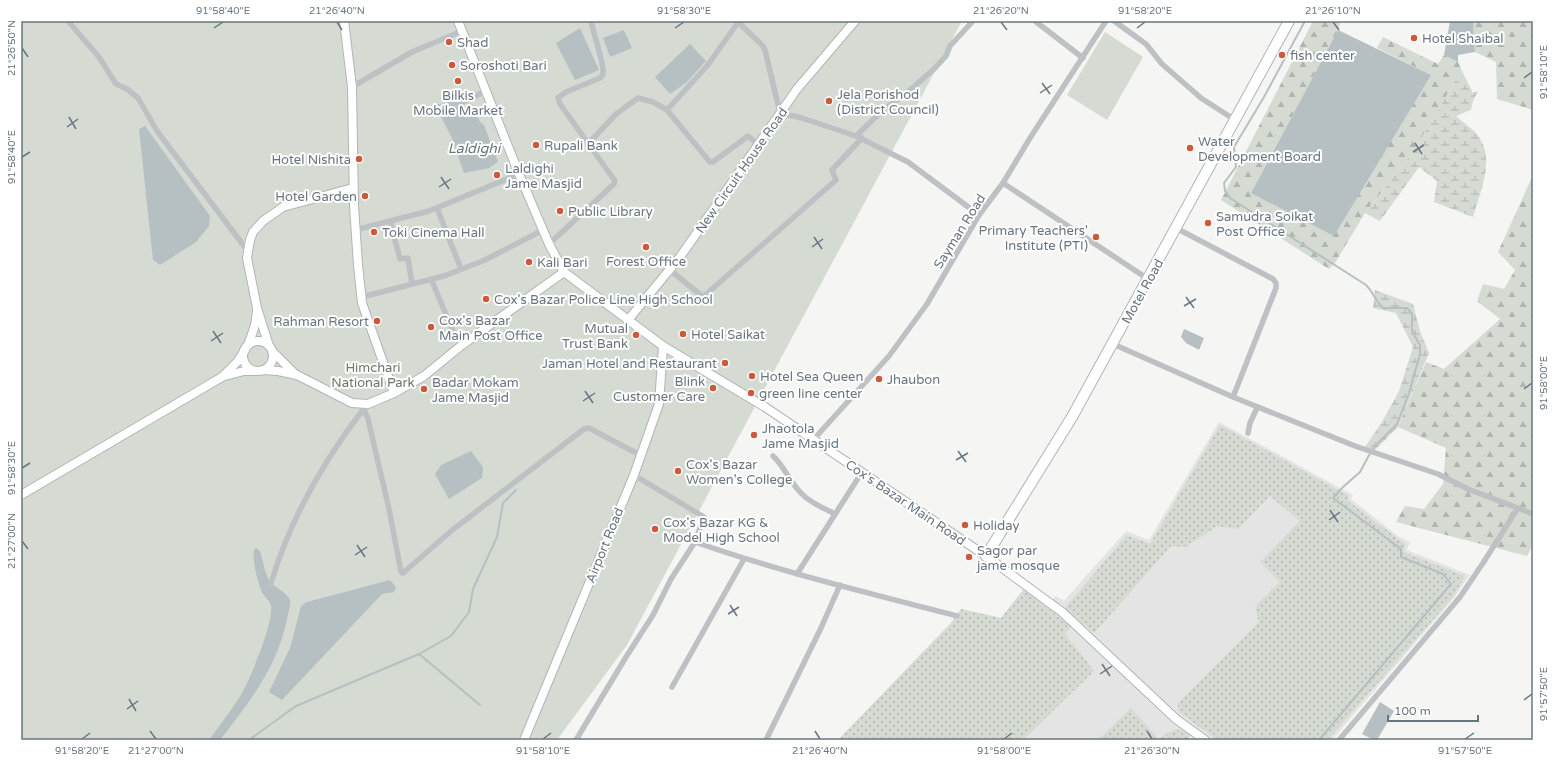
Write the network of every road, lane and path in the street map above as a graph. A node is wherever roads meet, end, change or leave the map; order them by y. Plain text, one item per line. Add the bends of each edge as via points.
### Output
1 (68, 21) edge
2 (344, 21) edge
3 (458, 21) edge
4 (590, 21) edge
5 (738, 21) edge
6 (855, 21) edge
7 (973, 21) edge
8 (1035, 21) edge
9 (1106, 21) edge
10 (1114, 21) edge
11 (1289, 21) edge
12 (462, 31) junction
13 (1083, 58) junction
14 (352, 87) junction
15 (486, 91) junction
16 (438, 108) dead end
17 (667, 110) junction
18 (780, 113) junction
19 (1235, 120) junction
20 (859, 137) junction
21 (588, 144) junction
22 (757, 144) junction
23 (519, 174) junction
24 (1003, 183) junction
25 (353, 188) junction
26 (437, 208) junction
27 (979, 215) junction
28 (390, 221) junction
29 (1176, 228) junction
30 (355, 230) junction
31 (543, 230) junction
32 (549, 244) junction
33 (247, 250) junction
34 (461, 269) junction
35 (670, 270) junction
36 (564, 272) junction
37 (431, 279) junction
38 (1148, 280) junction
39 (412, 284) junction
40 (362, 297) junction
41 (257, 308) junction
42 (628, 320) junction
43 (1113, 344) junction
44 (462, 346) junction
45 (663, 346) junction
46 (246, 348) junction
47 (271, 349) junction
48 (260, 370) junction
49 (297, 375) junction
50 (222, 377) junction
51 (394, 393) junction
52 (1233, 398) junction
53 (366, 406) junction
54 (1257, 408) junction
55 (1248, 433) dead end
56 (814, 440) junction
57 (640, 456) junction
58 (773, 456) dead end
59 (862, 472) junction
60 (634, 475) junction
61 (21, 494) edge
62 (1518, 508) junction
63 (835, 514) junction
64 (1533, 514) edge
65 (695, 542) junction
66 (986, 556) junction
67 (744, 559) junction
68 (797, 574) junction
69 (271, 583) dead end
70 (840, 585) junction
71 (957, 616) dead end
72 (672, 687) dead end
73 (524, 740) edge
74 (576, 740) edge
75 (766, 740) edge
76 (1205, 740) edge
77 (1339, 740) edge

1 - 33 street via 99,58 116,84 138,98 157,131
2 - 14 street
3 - 12 street
4 - 21 street via 601,61 602,75 558,98
5 - 17 street via 707,66
5 - 18 street via 765,50
6 - 18 street, New Circuit House Road
7 - 20 street via 950,46 946,56 934,69 910,91 882,111
8 - 13 street
9 - 13 street, Sayman Road
10 - 19 street via 1146,44 1162,64 1201,98
11 - 19 highway, Motel Road
12 - 14 street via 412,52
12 - 15 street
13 - 24 street, Sayman Road
14 - 25 street
15 - 16 street via 461,103
15 - 23 street
17 - 21 street via 653,102 638,98 616,114
17 - 22 street via 710,162 748,136
18 - 20 street
18 - 22 street, New Circuit House Road
19 - 29 highway, Motel Road
20 - 27 street via 908,162
20 - 35 street via 832,170 836,180 703,297
21 - 32 street via 613,176 614,184
22 - 35 street, New Circuit House Road
23 - 26 street
23 - 31 street
24 - 27 street, Sayman Road
24 - 38 street
25 - 30 street
25 - 33 street via 276,211 258,226
26 - 28 street
26 - 34 street
27 - 56 street, Sayman Road via 915,322 889,356
28 - 30 street
28 - 39 street via 400,259 408,258
29 - 38 highway, Motel Road
29 - 52 street via 1273,279 1276,283
30 - 40 street
31 - 32 street
31 - 34 street via 485,260
32 - 36 street
33 - 41 street via 248,268
34 - 37 street
35 - 42 street, New Circuit House Road
36 - 42 street, Cox's Bazar Main Road
36 - 44 street
37 - 39 street
37 - 44 street
38 - 43 highway, Motel Road
39 - 40 street
40 - 51 street via 375,343
41 - 46 street via 255,325
41 - 47 street
42 - 45 street, Cox's Bazar Main Road
43 - 52 street
43 - 66 highway, Motel Road via 1072,417
44 - 51 street via 424,376
45 - 56 street, Cox's Bazar Main Road via 765,407
45 - 57 street, Airport Road via 658,404
46 - 47 street via 251,343 261,341
46 - 48 street via 246,364 253,370
46 - 50 street via 238,362
47 - 48 street via 273,356 270,365
47 - 49 street
48 - 49 street
48 - 50 street
49 - 53 street via 352,403
50 - 61 street
51 - 53 street
52 - 54 street
53 - 57 street via 403,573 451,531 584,429 589,428
53 - 69 street via 323,466 294,520
54 - 55 street
54 - 62 street via 1355,446 1438,474 1468,489
56 - 59 street, Cox's Bazar Main Road
57 - 60 street, Airport Road
58 - 63 street via 803,496
59 - 63 street
59 - 66 street, Cox's Bazar Main Road
60 - 65 street via 704,517
60 - 73 street, Airport Road
62 - 64 street
62 - 77 street via 1460,597
63 - 68 street
65 - 67 street
65 - 74 street
66 - 76 street, Cox's Bazar Main Road via 1062,612 1176,719
67 - 68 street
67 - 72 street
68 - 70 street
70 - 71 street
70 - 75 street

